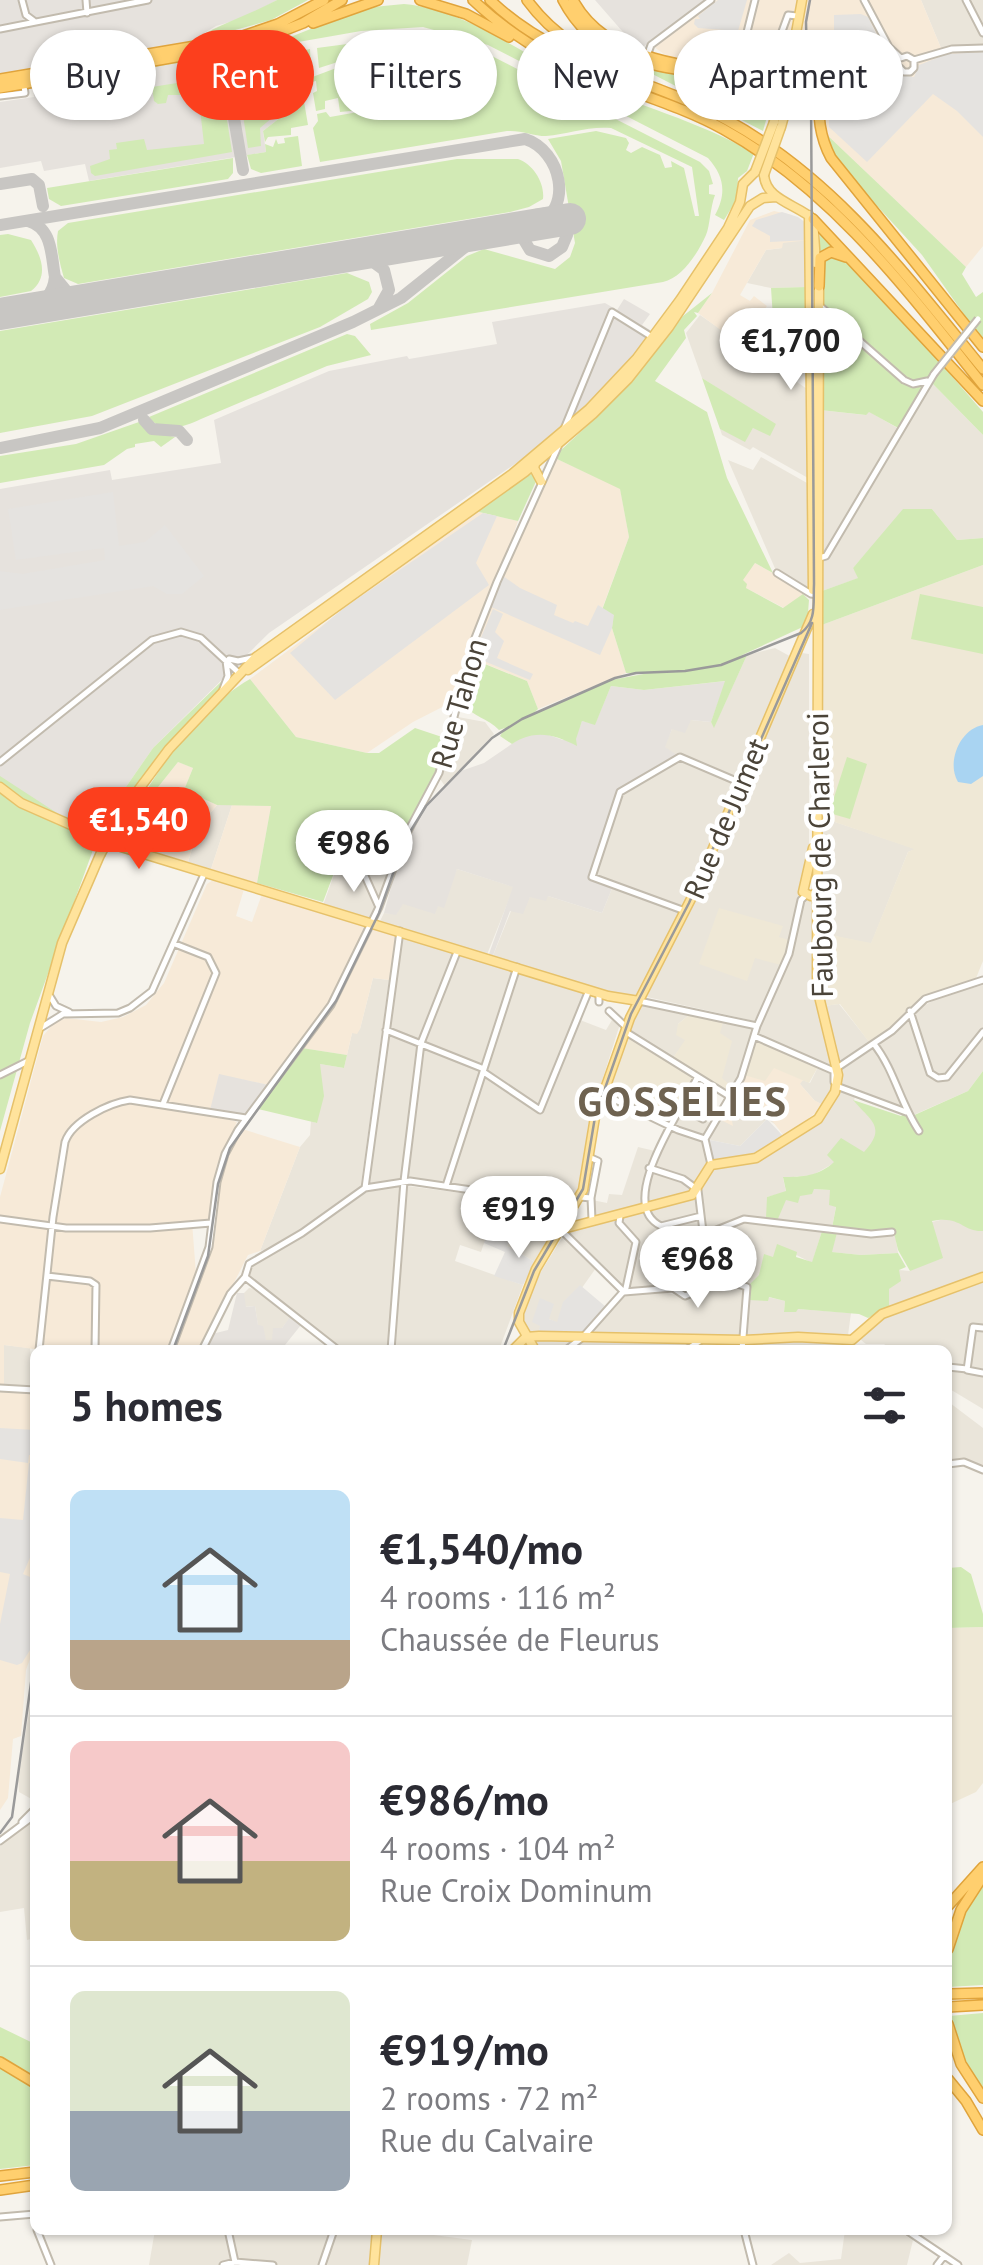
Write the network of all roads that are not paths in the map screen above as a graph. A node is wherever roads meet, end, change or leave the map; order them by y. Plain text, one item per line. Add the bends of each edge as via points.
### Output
1 (22, 0) edge
2 (86, 0) edge
3 (148, 0) edge
4 (315, 0) edge
5 (324, 0) edge
6 (342, 0) edge
7 (378, 0) edge
8 (420, 0) edge
9 (473, 0) edge
10 (490, 0) edge
11 (526, 0) edge
12 (564, 0) edge
13 (573, 0) edge
14 (711, 0) edge
15 (756, 0) edge
16 (802, 0) edge
17 (864, 0) edge
18 (966, 0) edge
19 (87, 13) junction
20 (798, 14) junction
21 (37, 22) junction
22 (278, 24) junction
23 (0, 29) edge
24 (285, 30) edge
25 (292, 30) edge
26 (528, 30) edge
27 (553, 30) edge
28 (586, 30) edge
29 (597, 30) edge
30 (795, 30) edge
31 (880, 30) edge
32 (983, 32) edge
33 (517, 36) edge
34 (517, 41) edge
35 (654, 43) edge
36 (983, 48) edge
37 (903, 57) edge
38 (176, 60) edge
39 (914, 60) junction
40 (903, 71) edge
41 (0, 79) edge
42 (0, 88) edge
43 (24, 88) junction
44 (654, 88) edge
45 (0, 96) edge
46 (654, 100) edge
47 (778, 120) edge
48 (780, 120) edge
49 (820, 120) edge
50 (778, 125) junction
51 (760, 179) junction
52 (742, 194) junction
53 (776, 198) junction
54 (760, 200) junction
55 (811, 217) junction
56 (854, 263) junction
57 (692, 282) junction
58 (819, 286) junction
59 (687, 306) junction
60 (820, 306) junction
61 (980, 315) edge
62 (653, 338) junction
63 (983, 347) edge
64 (652, 350) junction
65 (983, 368) edge
66 (932, 378) junction
67 (983, 386) edge
68 (983, 400) edge
69 (561, 434) junction
70 (560, 444) junction
71 (537, 461) junction
72 (546, 471) junction
73 (541, 481) junction
74 (815, 559) junction
75 (777, 573) dead end
76 (816, 595) junction
77 (810, 636) junction
78 (256, 657) junction
79 (226, 658) junction
80 (240, 674) junction
81 (815, 682) junction
82 (222, 692) junction
83 (0, 762) edge
84 (740, 783) junction
85 (0, 787) edge
86 (357, 858) dead end
87 (205, 872) junction
88 (811, 878) junction
89 (812, 896) junction
90 (379, 907) junction
91 (685, 911) junction
92 (371, 923) junction
93 (400, 932) junction
94 (175, 944) junction
95 (458, 950) junction
96 (517, 968) junction
97 (983, 980) edge
98 (47, 992) junction
99 (594, 994) junction
100 (638, 1001) junction
101 (910, 1011) junction
102 (609, 1012) dead end
103 (71, 1014) junction
104 (758, 1026) junction
105 (626, 1029) junction
106 (386, 1030) junction
107 (36, 1032) junction
108 (983, 1032) edge
109 (754, 1036) junction
110 (421, 1043) junction
111 (874, 1044) junction
112 (28, 1061) junction
113 (484, 1070) junction
114 (834, 1070) junction
115 (0, 1075) edge
116 (696, 1078) junction
117 (836, 1086) junction
118 (604, 1094) junction
119 (729, 1096) junction
120 (163, 1104) junction
121 (682, 1108) junction
122 (906, 1112) junction
123 (246, 1118) junction
124 (703, 1119) dead end
125 (670, 1126) junction
126 (919, 1131) dead end
127 (705, 1139) junction
128 (711, 1164) junction
129 (649, 1168) junction
130 (0, 1169) edge
131 (404, 1181) junction
132 (446, 1186) junction
133 (365, 1188) junction
134 (698, 1190) junction
135 (585, 1198) junction
136 (645, 1208) junction
137 (620, 1216) junction
138 (700, 1216) junction
139 (0, 1219) edge
140 (592, 1223) junction
141 (212, 1224) junction
142 (52, 1225) junction
143 (559, 1230) junction
144 (892, 1232) dead end
145 (704, 1240) junction
146 (714, 1259) junction
147 (47, 1276) junction
148 (245, 1276) junction
149 (983, 1277) edge
150 (725, 1280) junction
151 (624, 1288) junction
152 (673, 1288) junction
153 (983, 1328) edge
154 (583, 1336) junction
155 (526, 1337) junction
156 (851, 1344) edge
157 (40, 1345) edge
158 (95, 1345) edge
159 (173, 1345) edge
160 (204, 1345) edge
161 (332, 1345) edge
162 (392, 1345) edge
163 (517, 1345) edge
164 (532, 1345) edge
165 (572, 1345) edge
166 (690, 1345) edge
167 (743, 1345) edge
168 (952, 1368) edge
169 (968, 1370) junction
170 (983, 1372) edge
171 (0, 1388) edge
172 (30, 1390) edge
173 (952, 1464) edge
174 (983, 1470) edge
175 (30, 1816) edge
176 (0, 1840) edge
177 (983, 1867) edge
178 (983, 1876) edge
179 (952, 1902) edge
180 (952, 1938) edge
181 (983, 1992) edge
182 (953, 1994) edge
183 (983, 2006) edge
184 (952, 2007) edge
185 (952, 2036) edge
186 (0, 2062) edge
187 (30, 2080) edge
188 (952, 2084) edge
189 (983, 2098) edge
190 (983, 2130) edge
191 (30, 2173) edge
192 (0, 2176) edge
193 (30, 2186) edge
194 (0, 2190) edge
195 (30, 2215) edge
196 (0, 2218) edge
197 (39, 2235) edge
198 (229, 2235) edge
199 (332, 2235) edge
200 (377, 2235) edge
201 (745, 2235) edge
202 (913, 2235) edge
203 (944, 2256) junction
204 (235, 2264) edge
205 (957, 2264) edge
206 (51, 2265) edge
207 (222, 2265) edge
208 (273, 2265) edge
209 (322, 2265) edge
210 (374, 2265) edge
211 (753, 2265) edge
212 (937, 2265) edge

1 - 21 street via 26,15
2 - 19 street
3 - 19 street
4 - 22 highway
5 - 22 highway
6 - 24 highway
7 - 25 highway
8 - 34 highway
9 - 33 highway
10 - 26 highway
11 - 27 highway
12 - 28 highway
13 - 29 highway
14 - 35 street
15 - 20 street via 741,56 773,56 788,15
16 - 20 main road
17 - 31 street
18 - 32 street
19 - 21 street
20 - 30 main road
21 - 23 street
22 - 41 highway via 216,43
36 - 39 street
37 - 39 street
38 - 43 highway
39 - 40 street via 910,72
42 - 43 highway
43 - 45 street
44 - 65 highway via 722,117 809,174 863,226
46 - 67 highway via 719,126 782,165 856,233
47 - 50 main road
48 - 50 main road
49 - 63 highway via 831,158
50 - 51 main road, bridge
51 - 52 main road via 743,184
51 - 53 main road
51 - 54 main road
52 - 54 main road
52 - 57 main road
53 - 54 main road
53 - 55 main road
54 - 59 main road
55 - 56 highway
55 - 58 main road
55 - 74 main road
56 - 58 highway via 824,254
56 - 68 highway
57 - 59 main road
57 - 62 main road
58 - 60 main road
59 - 64 main road
60 - 66 street via 904,380
60 - 74 main road
61 - 66 street, bridge
62 - 64 street
62 - 69 main road
62 - 69 street via 612,312
64 - 70 main road
66 - 74 street via 828,552
69 - 71 main road
70 - 71 main road
70 - 72 street, Rue Tahon
71 - 72 street
71 - 73 main road
71 - 78 main road
71 - 80 main road
72 - 73 street, Rue Tahon
73 - 90 street, Rue Tahon via 476,638 439,773
74 - 76 main road
75 - 76 street
76 - 77 main road
76 - 77 main road
77 - 81 main road, Faubourg de Charleroi
77 - 84 main road, Rue de Jumet
78 - 79 street
78 - 80 main road
79 - 80 street
79 - 82 street
79 - 83 street via 182,632 152,640
80 - 82 main road
81 - 88 main road, Faubourg de Charleroi
81 - 88 main road
82 - 98 main road, bridge via 169,749 112,833
84 - 91 main road, Rue de Jumet
84 - 91 street via 680,757 620,792 592,877
85 - 87 main road via 98,839
86 - 90 street
87 - 92 main road
87 - 94 street
88 - 89 main road, Faubourg de Charleroi via 803,892
89 - 104 street via 801,900 789,954
89 - 114 main road, Faubourg de Charleroi via 817,988
90 - 92 street, Rue Tahon
91 - 100 main road, Rue de Jumet
92 - 93 main road
92 - 123 street, Rue Tahon via 331,1005
93 - 95 main road
93 - 106 street
94 - 103 street via 141,1001 105,1015
94 - 120 street via 208,957 216,974
95 - 96 main road
95 - 110 street
96 - 99 main road
96 - 113 street
97 - 101 street via 935,994
98 - 103 street
98 - 107 main road
99 - 100 main road
99 - 113 street via 540,1110
100 - 104 street
100 - 105 main road, Rue de Jumet
101 - 108 street via 930,1073 938,1078 947,1078
101 - 111 street
102 - 105 street
103 - 107 street
104 - 109 street
105 - 116 street
105 - 118 main road, Rue de Jumet
106 - 110 street
106 - 133 street
107 - 112 main road
109 - 114 street
109 - 119 street via 742,1078
110 - 113 street
110 - 131 street
111 - 114 street
111 - 122 street
112 - 115 street
112 - 130 main road
113 - 132 street
114 - 117 main road, Faubourg de Charleroi
116 - 119 street
116 - 121 street
117 - 122 street
117 - 128 main road via 818,1119 756,1158
118 - 125 street
118 - 135 main road, Rue de Jumet
119 - 127 street
120 - 123 street
120 - 142 street via 120,1102 70,1130
121 - 124 street
121 - 125 street
122 - 126 street
123 - 141 street, Rue Tahon via 222,1161
125 - 127 street
125 - 129 street
127 - 128 street
128 - 134 main road
129 - 134 street
129 - 136 street
131 - 132 street
131 - 133 street
131 - 162 street
132 - 143 street via 490,1194
133 - 148 street via 248,1264
134 - 136 main road
134 - 138 street
135 - 140 street
135 - 143 main road, Rue de Jumet
136 - 137 main road
136 - 138 street via 661,1226
137 - 140 main road
137 - 151 street via 636,1246
138 - 145 street
139 - 142 street
140 - 143 main road
141 - 142 street
141 - 159 street, Rue Tahon
142 - 147 street
143 - 151 street
143 - 155 main road, Rue de Jumet via 518,1318
144 - 145 street via 744,1220
145 - 146 street
146 - 150 street
146 - 152 street
147 - 157 street
147 - 158 street via 96,1285
148 - 160 street
148 - 161 street
149 - 156 main road via 875,1317
150 - 152 street via 684,1296
150 - 167 street via 748,1286
151 - 152 street
151 - 154 street
153 - 169 street via 973,1327
154 - 155 main road
154 - 165 street
154 - 166 main road
155 - 163 main road
155 - 164 main road
156 - 167 main road via 798,1337
166 - 167 main road via 704,1339
168 - 169 street
169 - 170 street
171 - 172 street
173 - 174 street
175 - 176 street
177 - 179 highway
178 - 180 highway
181 - 182 highway
183 - 184 highway
185 - 189 highway
186 - 187 highway
188 - 190 highway
191 - 192 highway
193 - 194 highway
195 - 196 street
197 - 206 street
198 - 204 street
199 - 209 street
200 - 210 main road
201 - 211 street
202 - 203 street
203 - 205 street
203 - 212 street
204 - 207 street
204 - 208 street

